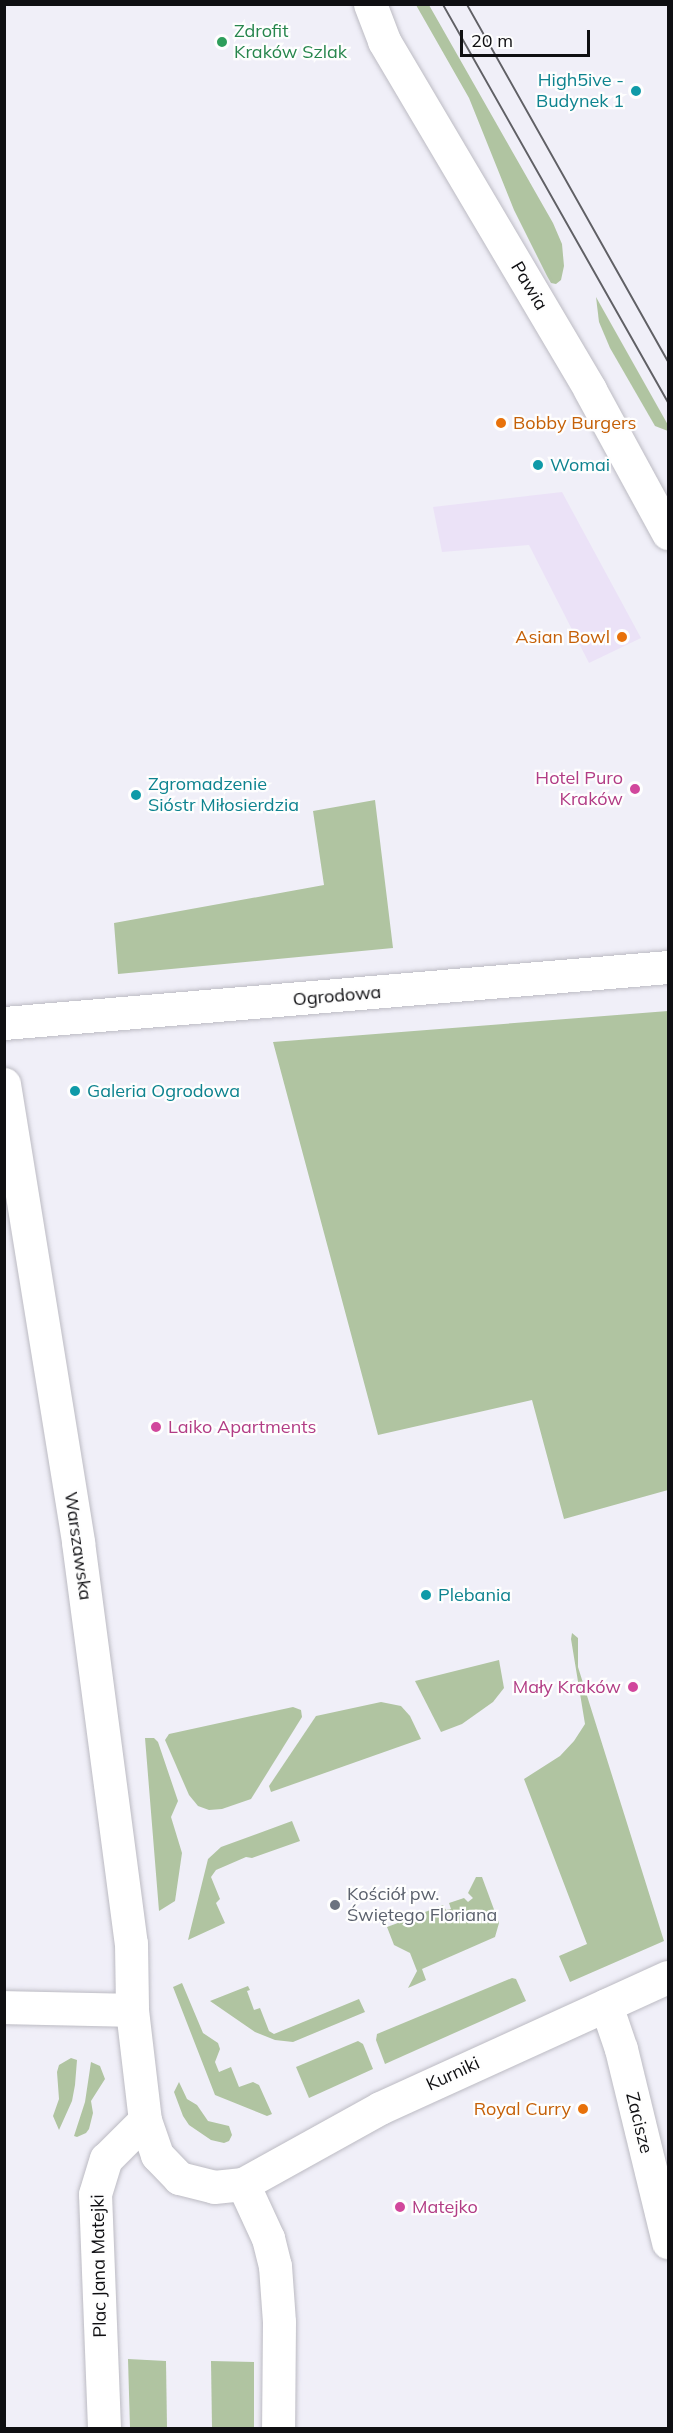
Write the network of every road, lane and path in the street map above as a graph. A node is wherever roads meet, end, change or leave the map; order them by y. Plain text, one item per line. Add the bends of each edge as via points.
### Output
1 (351, 4) edge
2 (370, 4) edge
3 (384, 41) junction
4 (669, 533) edge
5 (669, 967) edge
6 (4, 1023) edge
7 (4, 1084) edge
8 (669, 1977) edge
9 (606, 2005) junction
10 (4, 2007) edge
11 (132, 2010) junction
12 (145, 2120) junction
13 (243, 2184) junction
14 (669, 2242) edge
15 (104, 2428) edge
16 (278, 2428) edge

1 - 3 street, Pawia
2 - 3 street, Pawia
3 - 4 street, Pawia via 590,390
5 - 6 street, Ogrodowa
7 - 11 street, Warszawska via 78,1542 130,1943
8 - 9 street, Kurniki
9 - 13 street, Kurniki via 380,2108
9 - 14 street, Zacisze via 621,2049
10 - 11 street
11 - 12 street
12 - 13 street via 156,2155 179,2178 214,2187
12 - 15 street, Plac Jana Matejki via 105,2160 95,2194
13 - 16 street via 268,2238 275,2266

